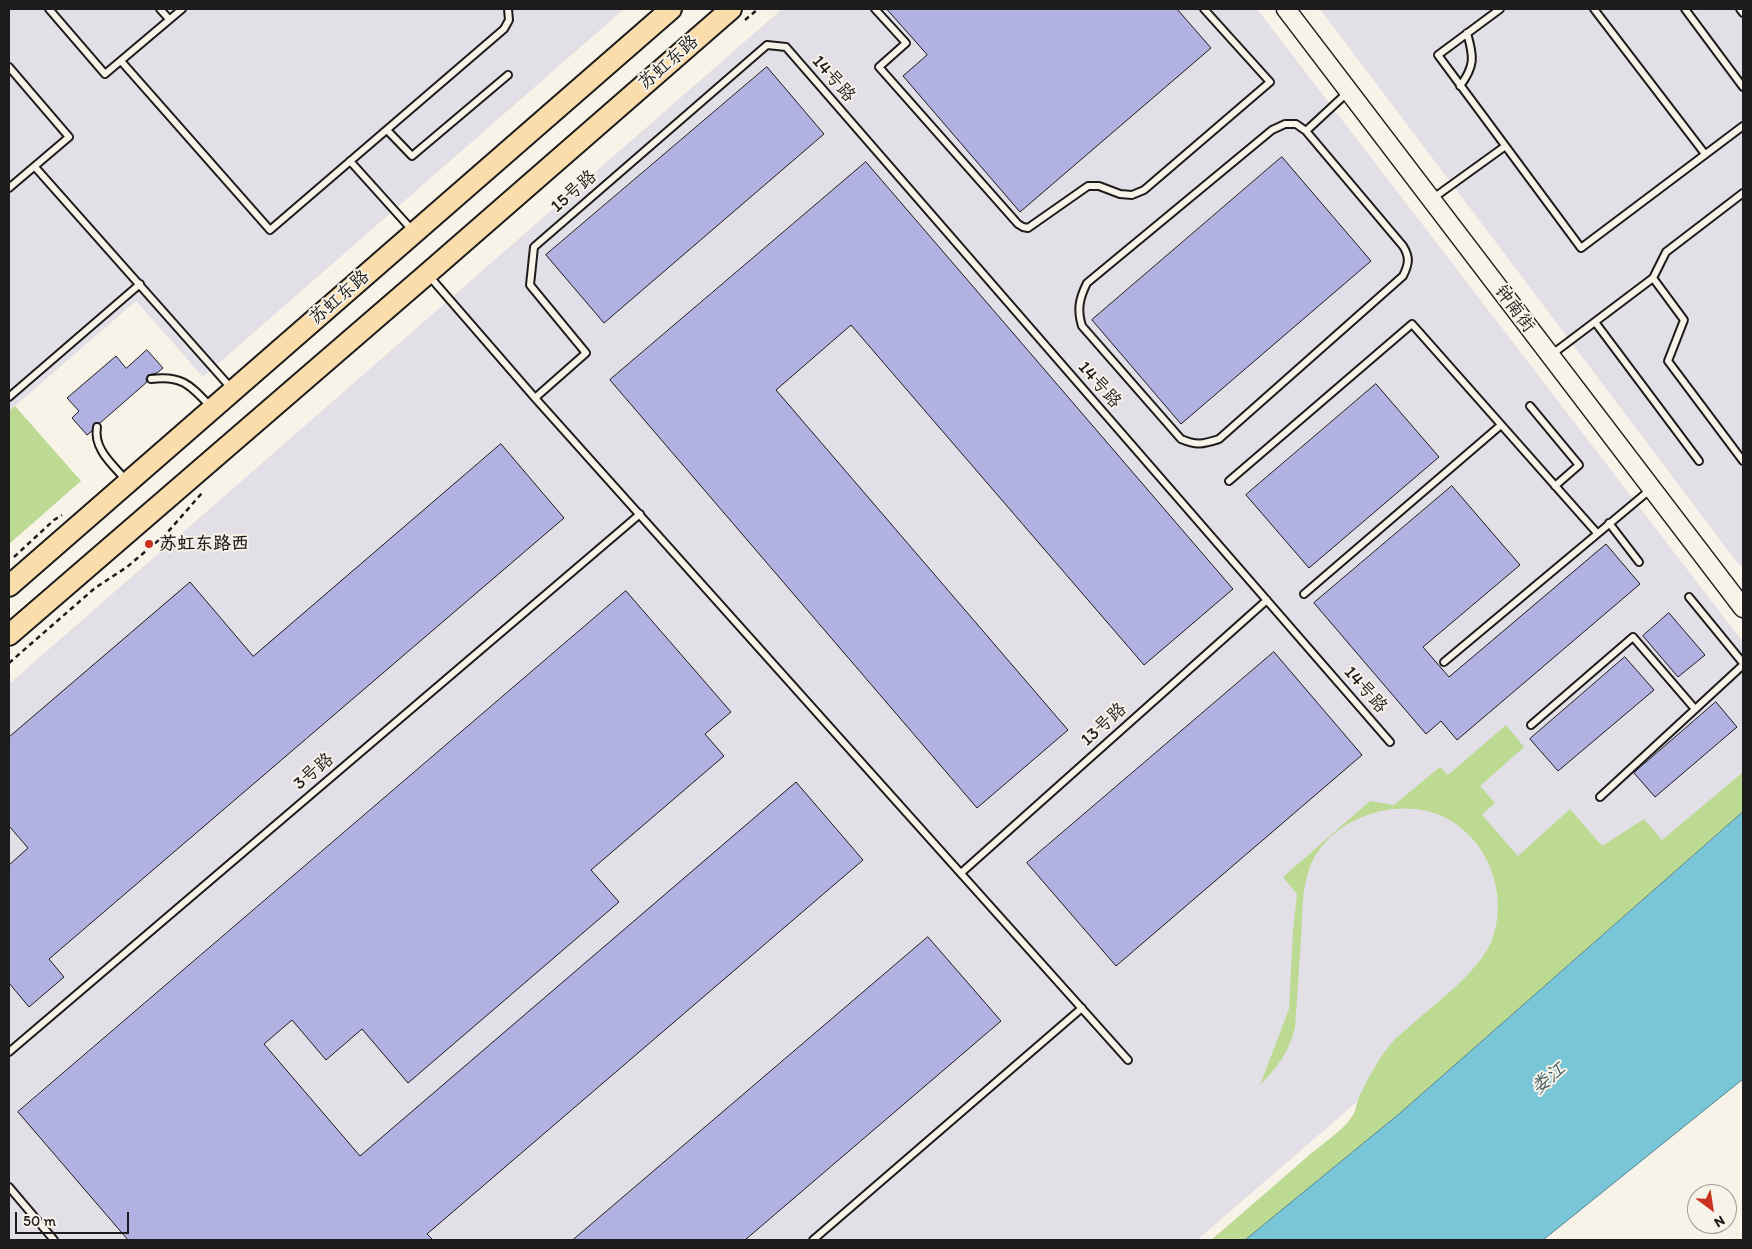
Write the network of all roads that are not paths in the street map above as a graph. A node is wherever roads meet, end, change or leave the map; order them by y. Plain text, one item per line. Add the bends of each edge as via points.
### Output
1 (49, 9) edge
2 (160, 9) edge
3 (182, 9) edge
4 (508, 9) edge
5 (671, 9) edge
6 (731, 9) edge
7 (875, 9) edge
8 (1204, 9) edge
9 (1286, 9) edge
10 (1500, 9) edge
11 (1594, 9) edge
12 (1685, 9) edge
13 (1740, 9) edge
14 (1743, 13) edge
15 (170, 19) junction
16 (1467, 33) junction
17 (786, 47) joint
18 (121, 61) junction
19 (9, 66) edge
20 (508, 75) dead end
21 (1460, 86) junction
22 (1743, 87) edge
23 (1349, 92) junction
24 (1743, 126) edge
25 (387, 130) junction
26 (1306, 131) junction
27 (1504, 147) junction
28 (1705, 154) junction
29 (350, 161) junction
30 (35, 166) junction
31 (9, 188) edge
32 (1743, 193) edge
33 (1432, 200) junction
34 (415, 232) junction
35 (427, 274) junction
36 (1653, 278) junction
37 (140, 284) junction
38 (1595, 322) junction
39 (1550, 356) junction
40 (151, 379) dead end
41 (233, 391) junction
42 (9, 397) edge
43 (535, 398) junction
44 (1530, 406) dead end
45 (213, 409) junction
46 (1501, 425) junction
47 (97, 427) dead end
48 (1699, 461) dead end
49 (1743, 461) edge
50 (1229, 481) dead end
51 (128, 483) junction
52 (1555, 486) junction
53 (1652, 488) junction
54 (640, 514) junction
55 (1609, 523) junction
56 (1597, 533) junction
57 (1639, 562) dead end
58 (9, 586) edge
59 (1304, 594) dead end
60 (1689, 597) dead end
61 (1267, 600) junction
62 (1743, 608) edge
63 (9, 635) edge
64 (1444, 662) dead end
65 (1743, 664) edge
66 (1695, 709) junction
67 (1531, 725) dead end
68 (1390, 742) dead end
69 (1600, 797) dead end
70 (961, 873) junction
71 (1082, 1008) junction
72 (9, 1052) edge
73 (1128, 1060) dead end
74 (9, 1187) edge
75 (54, 1240) edge
76 (813, 1240) edge

1 - 18 lane via 105,74
2 - 15 lane
3 - 15 lane
4 - 25 lane via 509,20 504,29
5 - 34 main road, 苏虹东路
6 - 35 main road, 苏虹东路
7 - 8 lane via 906,42 878,67 1018,224 1028,228 1088,186 1132,195 1144,190 1270,82
9 - 23 street, 钟南街
10 - 16 lane
11 - 28 lane
12 - 22 lane
13 - 14 lane
15 - 18 lane
16 - 21 lane via 1473,61
16 - 21 lane via 1438,55
17 - 43 lane, 15号路 via 767,45 534,247 530,285 586,353
17 - 61 lane, 14号路
18 - 29 lane via 270,230
19 - 30 lane via 69,137
20 - 25 lane via 412,156
21 - 27 lane
23 - 26 lane
23 - 33 street, 钟南街
24 - 28 lane
25 - 29 lane
26 - 26 lane via 1296,124 1285,124 1272,130 1088,284 1080,296 1078,312 1082,326 1180,439 1192,444 1220,439 1403,276 1408,265 1403,246
27 - 28 lane via 1581,248
27 - 33 lane
29 - 34 lane
30 - 31 lane
30 - 37 lane
32 - 36 lane via 1666,252
33 - 39 street, 钟南街
34 - 41 main road, 苏虹东路
35 - 43 lane
35 - 63 main road, 苏虹东路
36 - 38 lane
36 - 49 lane via 1684,320 1668,360
37 - 41 lane
37 - 42 lane
38 - 39 lane
38 - 48 lane
39 - 53 street, 钟南街
40 - 45 lane via 166,377 179,380 189,385
41 - 45 main road, 苏虹东路
43 - 54 lane
44 - 52 lane via 1579,465
45 - 51 main road, 苏虹东路
46 - 50 lane via 1412,324
46 - 52 lane
46 - 59 lane
47 - 51 lane via 98,445
51 - 58 main road, 苏虹东路
52 - 56 lane
53 - 55 lane
53 - 62 street, 钟南街
54 - 70 lane
54 - 72 lane, 3号路
55 - 56 lane
55 - 57 lane
56 - 64 lane
60 - 65 lane
61 - 68 lane, 14号路
61 - 70 lane, 13号路
65 - 66 lane
66 - 67 lane via 1633,637
66 - 69 lane
70 - 71 lane
71 - 73 lane
71 - 76 lane
74 - 75 lane

